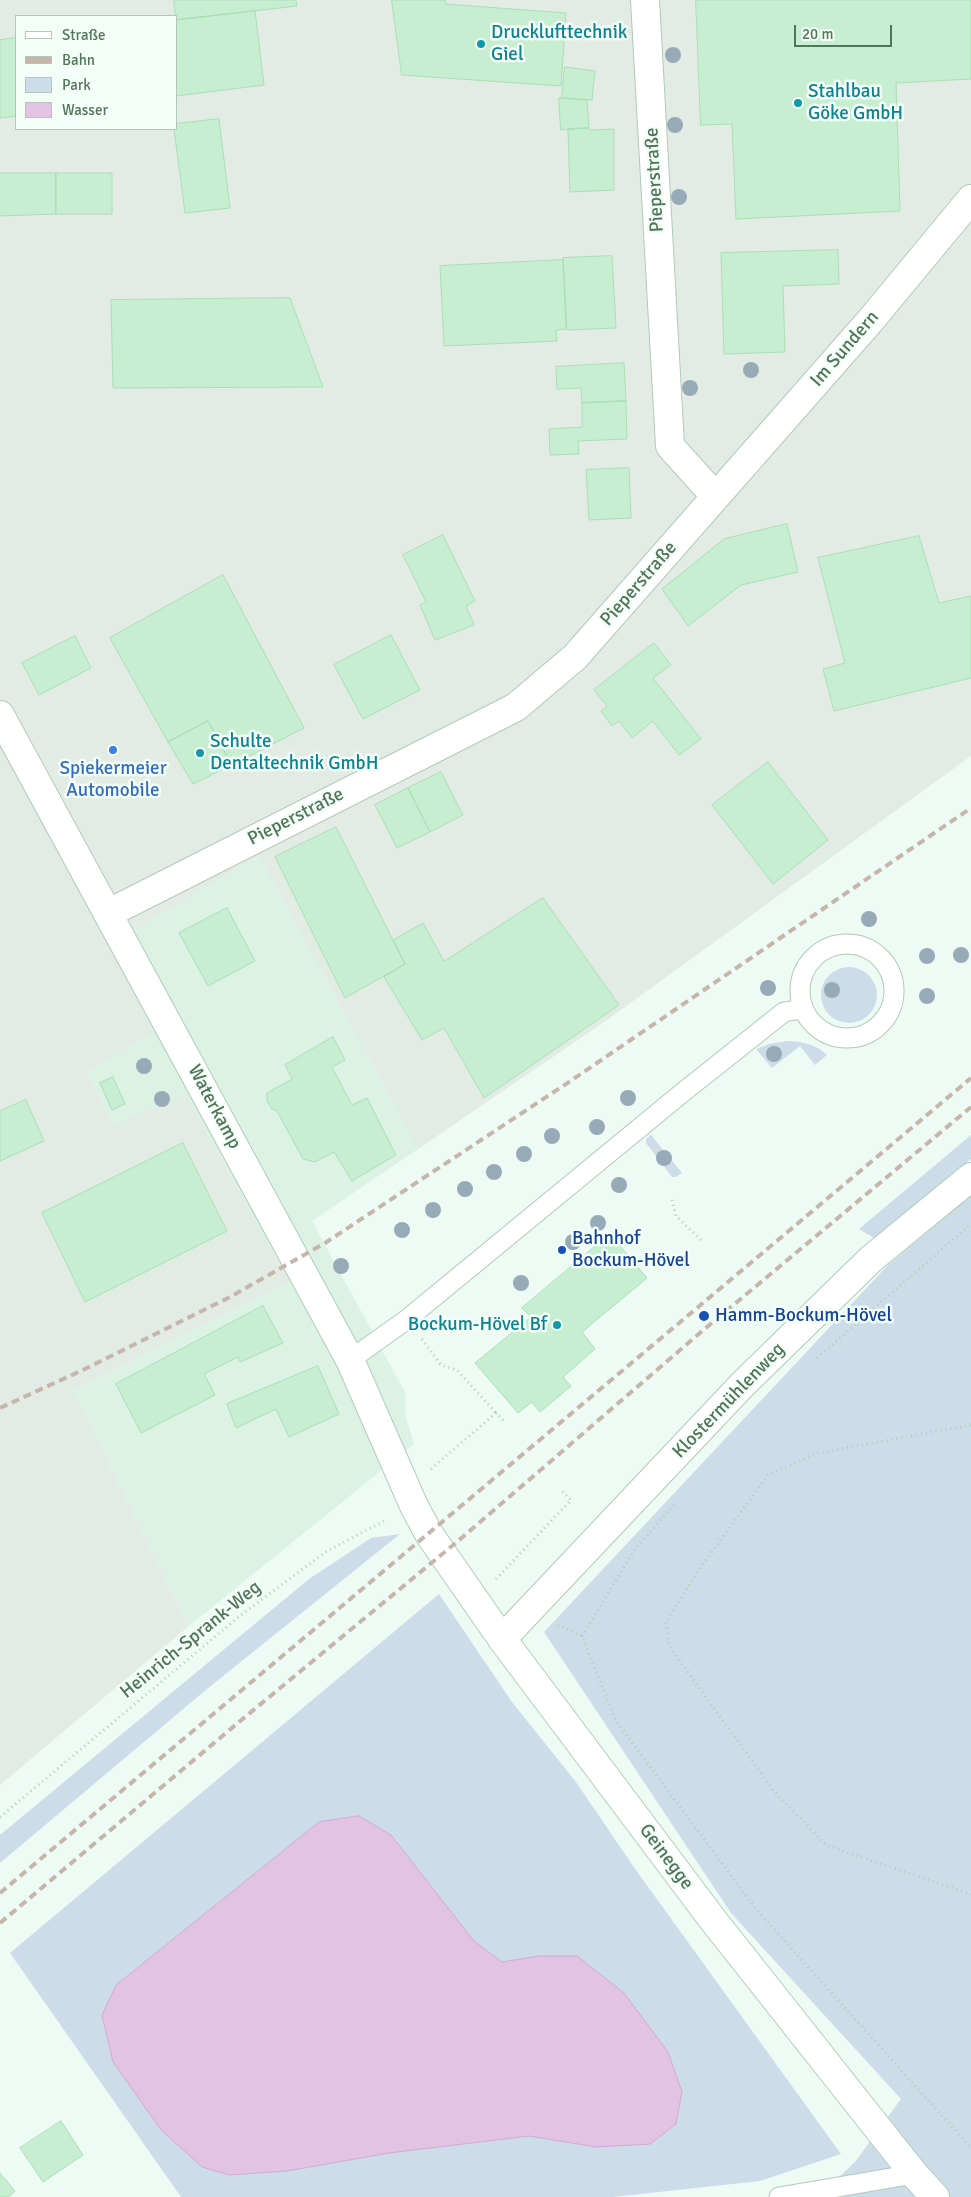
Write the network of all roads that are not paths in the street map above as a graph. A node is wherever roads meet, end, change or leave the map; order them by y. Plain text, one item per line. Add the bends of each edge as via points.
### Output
1 (645, 0) edge
2 (971, 199) edge
3 (715, 496) junction
4 (0, 715) edge
5 (109, 912) junction
6 (802, 1008) junction
7 (971, 1177) edge
8 (350, 1360) junction
9 (409, 1495) joint
10 (502, 1639) junction
11 (914, 2174) junction
12 (779, 2197) edge
13 (935, 2197) edge

1 - 3 street, Pieperstraße via 670,446
2 - 3 street, Im Sundern
3 - 5 street, Pieperstraße via 575,657 516,707
4 - 5 street, Waterkamp
5 - 8 street, Waterkamp
6 - 6 lane via 816,1029 839,1039 864,1036 884,1022 894,998 892,974 877,954 854,943 829,946 809,961 799,983
6 - 8 lane via 784,1012 776,1018 406,1320
7 - 10 street, Klostermühlenweg via 871,1259 742,1385
8 - 9 street, Waterkamp
9 - 10 street, Geinegge via 429,1534
10 - 11 street, Geinegge via 713,1920
11 - 12 lane
11 - 13 street, Geinegge

